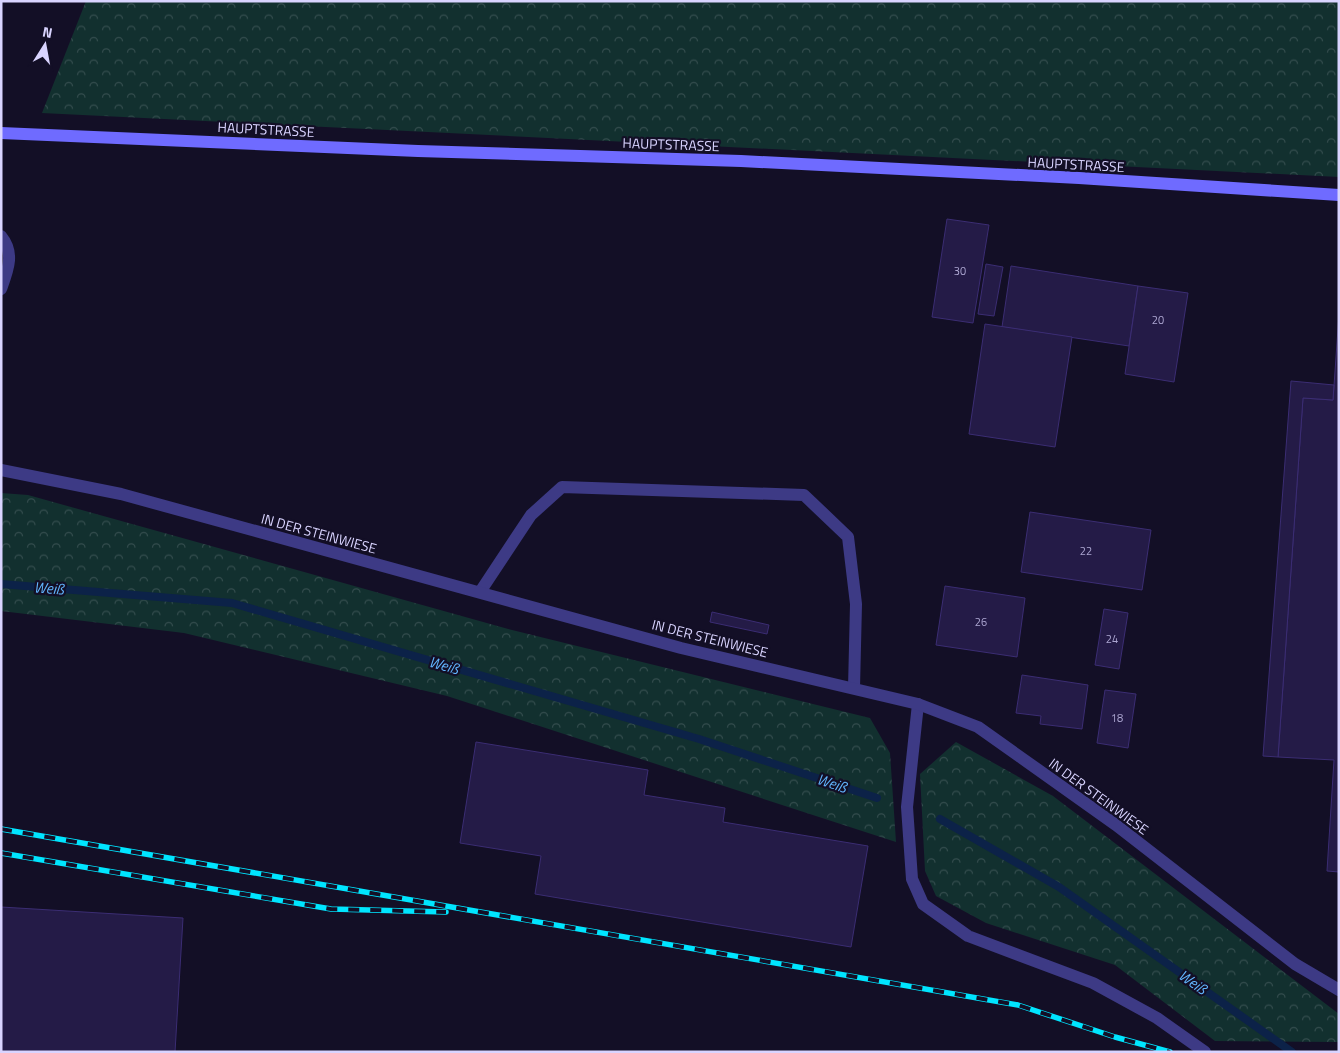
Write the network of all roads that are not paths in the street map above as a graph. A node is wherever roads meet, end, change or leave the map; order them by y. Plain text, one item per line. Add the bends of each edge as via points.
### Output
1 (1, 133) edge
2 (1339, 195) edge
3 (1, 236) edge
4 (1, 289) edge
5 (1, 470) edge
6 (480, 592) junction
7 (854, 688) junction
8 (918, 704) junction
9 (1339, 990) edge
10 (1205, 1052) edge

1 - 2 main road, HAUPTSTRASSE via 418,152 741,162 1079,178
3 - 4 street via 7,243 10,263
5 - 6 street, IN DER STEINWIESE via 121,494
6 - 7 street, IN DER STEINWIESE via 681,648
6 - 7 street via 531,515 562,487 804,495 848,537 856,604
7 - 8 street, IN DER STEINWIESE
8 - 9 street, IN DER STEINWIESE via 978,727 1116,825 1295,964
8 - 10 street via 907,807 912,879 923,904 968,936 1093,983 1157,1018

